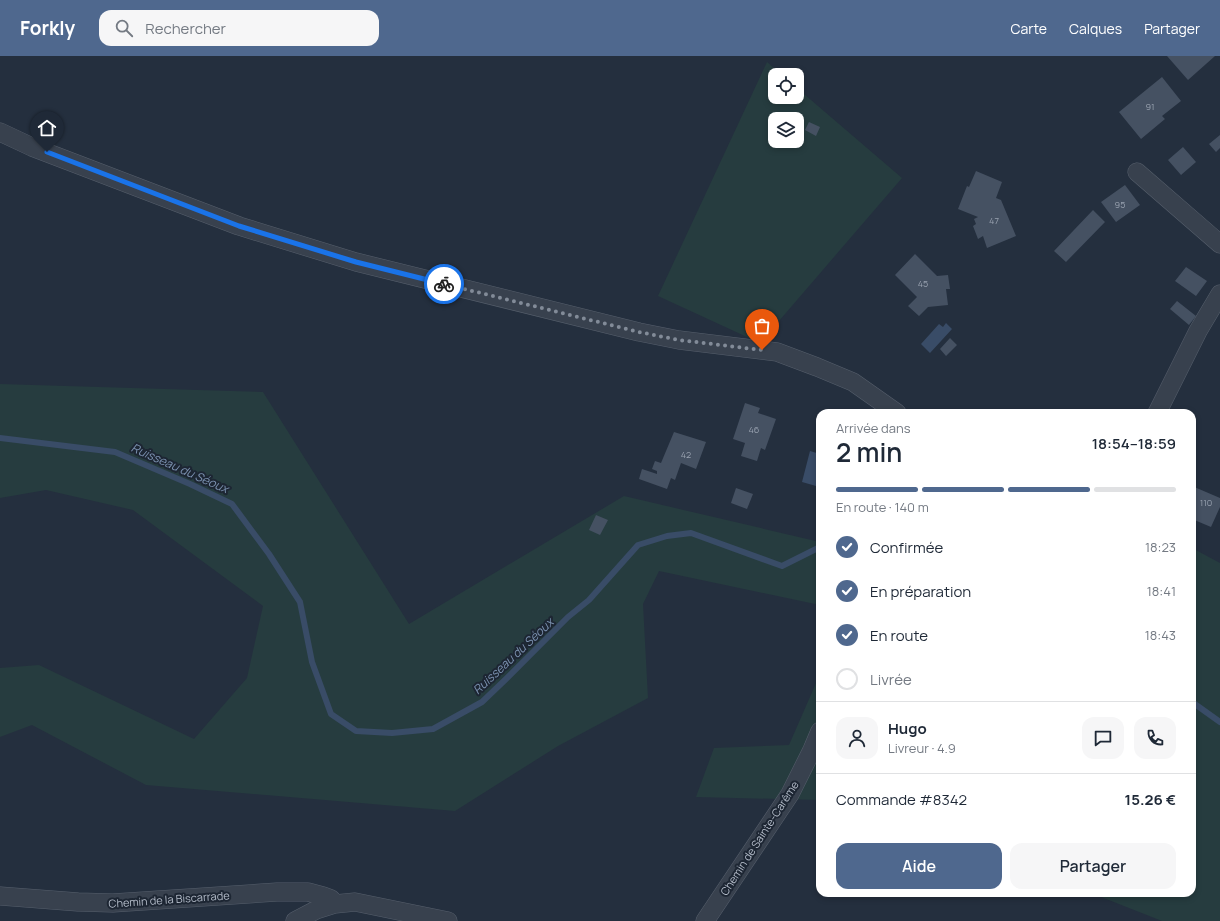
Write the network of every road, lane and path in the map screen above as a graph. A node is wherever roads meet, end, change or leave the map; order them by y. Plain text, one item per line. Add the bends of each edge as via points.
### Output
1 (0, 132) edge
2 (1136, 172) dead end
3 (1220, 244) edge
4 (1220, 294) edge
5 (891, 409) edge
6 (1159, 409) edge
7 (816, 740) edge
8 (0, 896) edge
9 (335, 904) junction
10 (295, 921) edge
11 (448, 921) edge
12 (705, 921) edge

1 - 5 street via 32,147 239,226 356,262 639,332 679,340 777,352 854,382
2 - 3 street
4 - 6 street via 1198,331
7 - 12 street, Chemin de Sainte-Carême via 790,794
8 - 9 street, Chemin de la Biscarrade via 113,903 308,892 331,899
9 - 10 street
9 - 11 street via 355,902

